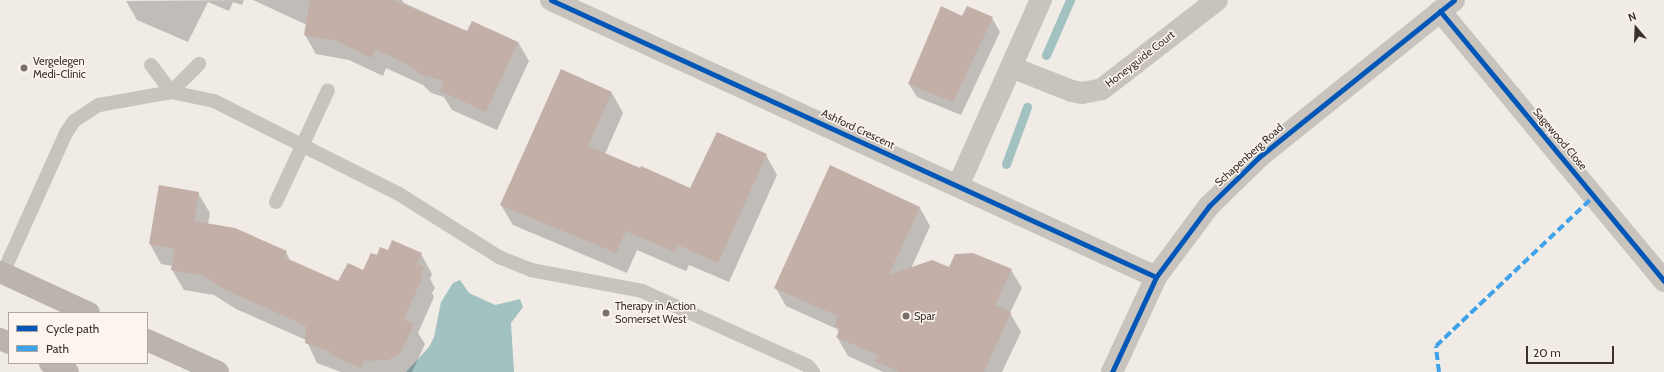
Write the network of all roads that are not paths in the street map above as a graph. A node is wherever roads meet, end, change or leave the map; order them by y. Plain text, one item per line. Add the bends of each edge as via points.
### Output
1 (551, 0) edge
2 (1041, 0) edge
3 (1217, 0) edge
4 (1447, 5) edge
5 (199, 64) dead end
6 (151, 65) dead end
7 (1011, 67) junction
8 (328, 90) dead end
9 (171, 92) junction
10 (302, 146) junction
11 (958, 186) junction
12 (276, 202) dead end
13 (1, 275) edge
14 (1156, 277) junction
15 (1664, 281) edge
16 (87, 312) edge
17 (148, 340) edge
18 (52, 364) edge
19 (68, 372) edge
20 (218, 372) edge
21 (813, 372) edge
22 (1112, 372) edge

1 - 11 street, Ashford Crescent
2 - 7 street
3 - 7 street, Honeyguide Court via 1102,89 1072,91
4 - 14 street, Schapenberg Road via 1241,172 1194,223
4 - 15 street, Sagewood Close
5 - 9 lane
6 - 9 lane
7 - 11 street
8 - 10 lane
9 - 10 lane via 214,101
9 - 13 lane via 99,105 74,121 66,133
10 - 12 lane
10 - 21 lane via 399,194 499,258 531,270 642,291 808,366
11 - 14 street, Ashford Crescent
13 - 16 main road
14 - 22 street, Schapenberg Road
17 - 20 main road
18 - 19 main road

